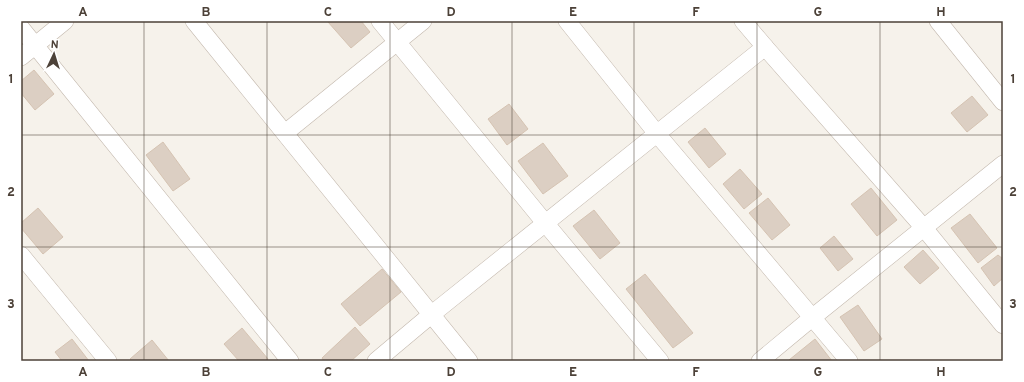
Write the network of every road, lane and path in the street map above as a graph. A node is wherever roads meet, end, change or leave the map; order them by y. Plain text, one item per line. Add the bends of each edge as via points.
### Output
1 (65, 21) edge
2 (194, 21) edge
3 (380, 21) edge
4 (423, 21) edge
5 (567, 21) edge
6 (743, 21) edge
7 (938, 21) edge
8 (21, 28) edge
9 (398, 43) junction
10 (36, 46) junction
11 (765, 48) junction
12 (21, 57) edge
13 (1003, 102) edge
14 (285, 133) junction
15 (658, 134) junction
16 (1003, 164) edge
17 (546, 224) junction
18 (924, 228) junction
19 (21, 255) edge
20 (432, 314) junction
21 (813, 317) junction
22 (1003, 325) edge
23 (108, 361) edge
24 (290, 361) edge
25 (376, 361) edge
26 (469, 361) edge
27 (660, 361) edge
28 (760, 361) edge
29 (849, 361) edge

1 - 10 street
2 - 14 street
3 - 9 street
4 - 9 street
5 - 15 street
6 - 11 street
7 - 13 street
8 - 10 street
9 - 14 street
9 - 17 street
10 - 12 street
10 - 24 street
11 - 15 street
11 - 18 street
14 - 20 street
15 - 17 street
15 - 21 street
16 - 18 street
17 - 20 street
17 - 27 street
18 - 21 street
18 - 22 street
19 - 23 street
20 - 25 street
20 - 26 street
21 - 28 street
21 - 29 street

